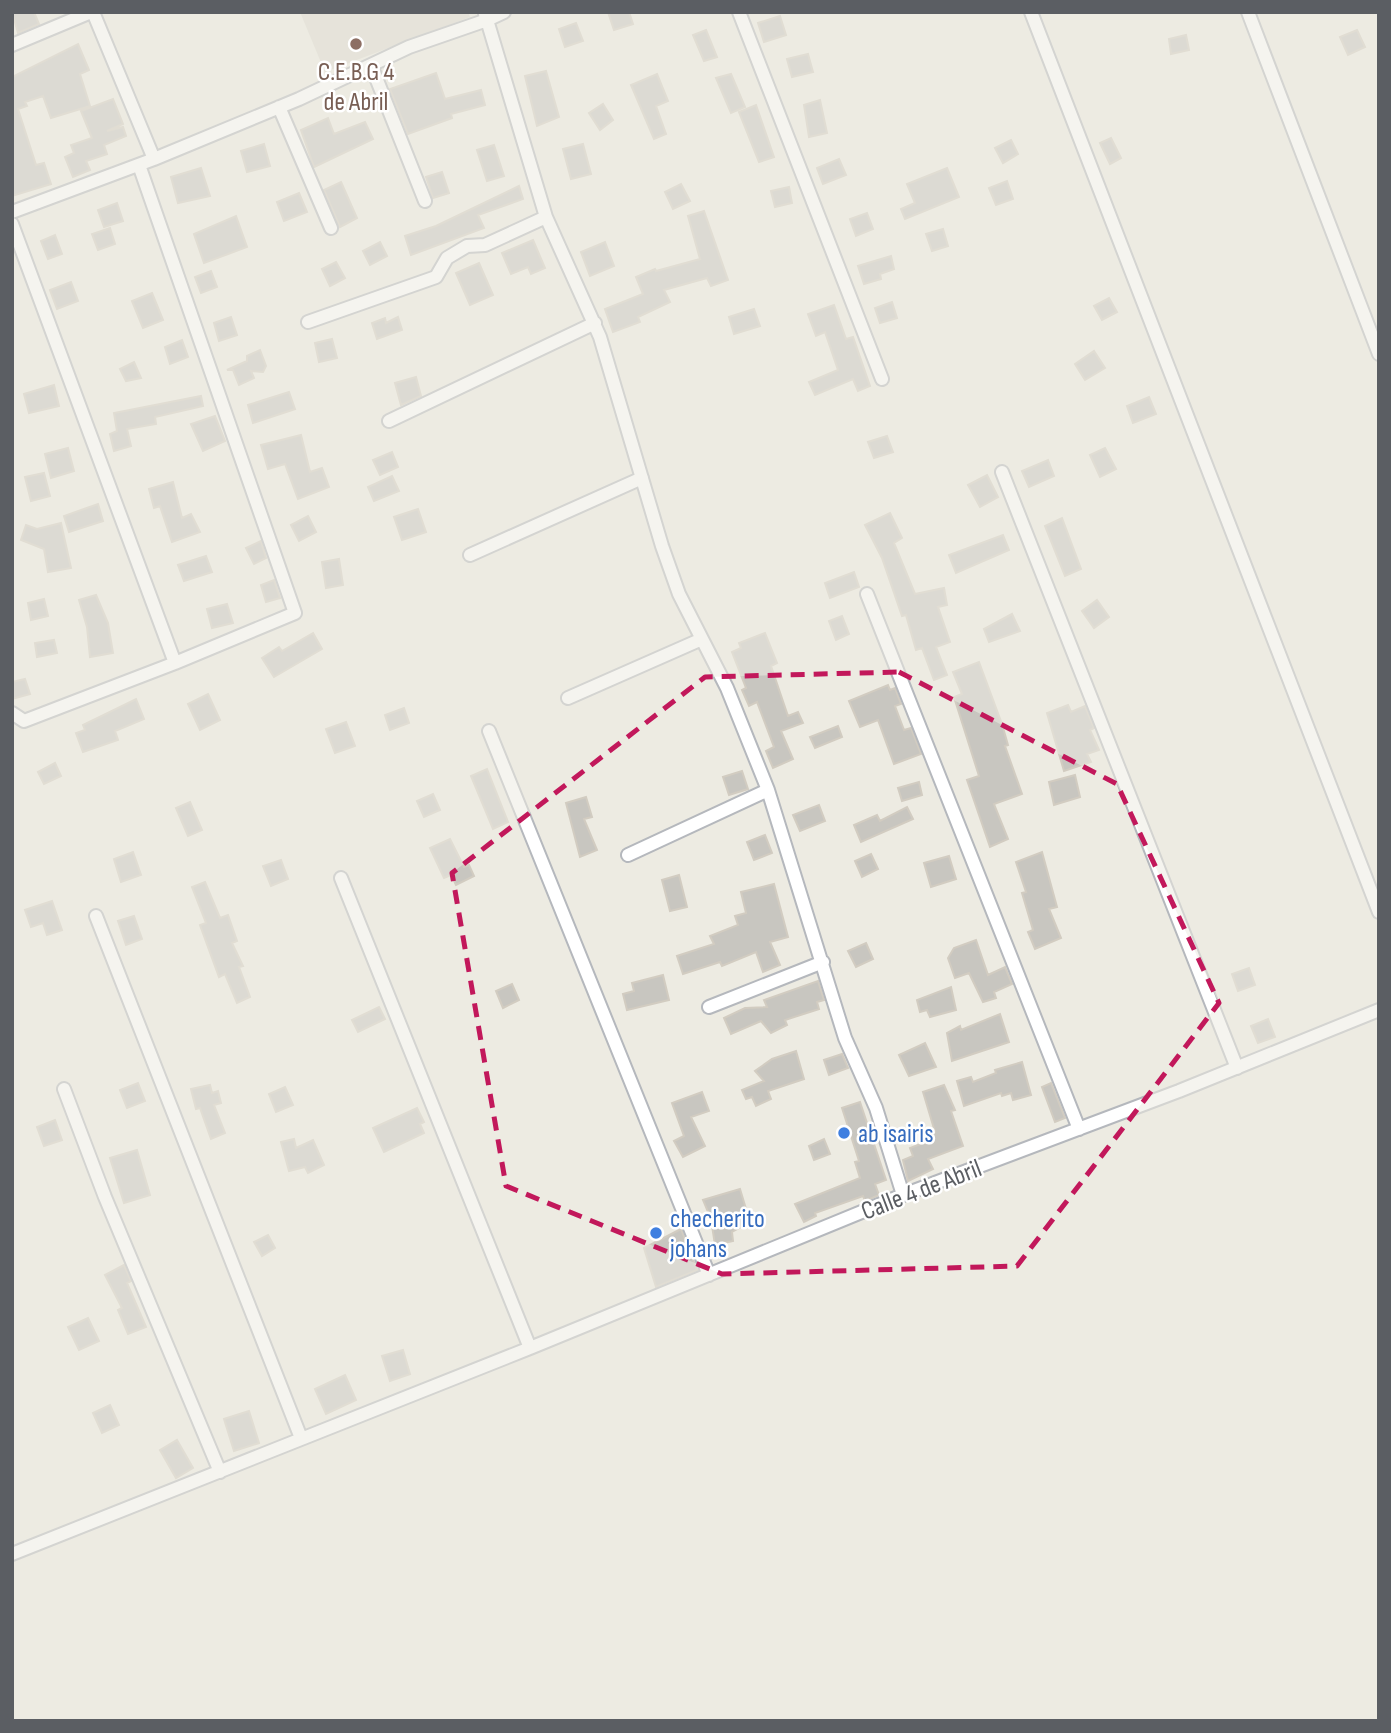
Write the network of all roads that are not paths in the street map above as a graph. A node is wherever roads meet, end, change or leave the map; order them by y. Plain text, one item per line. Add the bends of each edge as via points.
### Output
1 (92, 12) edge
2 (504, 12) edge
3 (738, 12) edge
4 (1031, 12) edge
5 (1248, 12) edge
6 (485, 16) edge
7 (12, 45) edge
8 (371, 65) junction
9 (279, 107) junction
10 (154, 159) junction
11 (139, 165) junction
12 (425, 201) dead end
13 (12, 212) edge
14 (546, 216) junction
15 (12, 224) edge
16 (331, 228) dead end
17 (308, 322) dead end
18 (595, 323) junction
19 (1379, 354) edge
20 (881, 379) dead end
21 (389, 421) dead end
22 (1002, 472) dead end
23 (642, 478) junction
24 (470, 555) dead end
25 (867, 594) dead end
26 (702, 639) junction
27 (175, 663) junction
28 (568, 698) dead end
29 (12, 713) edge
30 (489, 731) dead end
31 (768, 790) junction
32 (628, 855) dead end
33 (341, 878) dead end
34 (1379, 912) edge
35 (96, 916) dead end
36 (823, 962) junction
37 (709, 1007) dead end
38 (1379, 1010) edge
39 (1237, 1068) junction
40 (64, 1089) dead end
41 (1079, 1129) junction
42 (903, 1195) junction
43 (709, 1275) junction
44 (530, 1349) junction
45 (301, 1438) junction
46 (220, 1472) junction
47 (12, 1555) edge

1 - 7 street
1 - 10 street
2 - 6 street
3 - 20 street
4 - 34 street
5 - 19 street
6 - 8 street
6 - 14 street
8 - 9 street
8 - 12 street
9 - 10 street
9 - 16 street
10 - 11 street
11 - 13 street
11 - 27 street via 296,613
14 - 17 street via 485,245 467,246 447,258 436,277
14 - 18 street
15 - 27 street
18 - 21 street
18 - 23 street
22 - 39 street
23 - 24 street
23 - 26 street via 679,594
25 - 41 street
26 - 28 street
26 - 31 street
27 - 29 street via 24,721
30 - 43 street
31 - 32 street
31 - 36 street
33 - 44 street
35 - 45 street
36 - 37 street
36 - 42 street via 845,1038 876,1108
38 - 39 street, Calle 4 de Abril
39 - 41 street, Calle 4 de Abril
40 - 46 street
41 - 42 street, Calle 4 de Abril
42 - 43 street, Calle 4 de Abril
43 - 44 street, Calle 4 de Abril
44 - 45 street, Calle 4 de Abril
45 - 46 street, Calle 4 de Abril
46 - 47 street, Calle 4 de Abril

